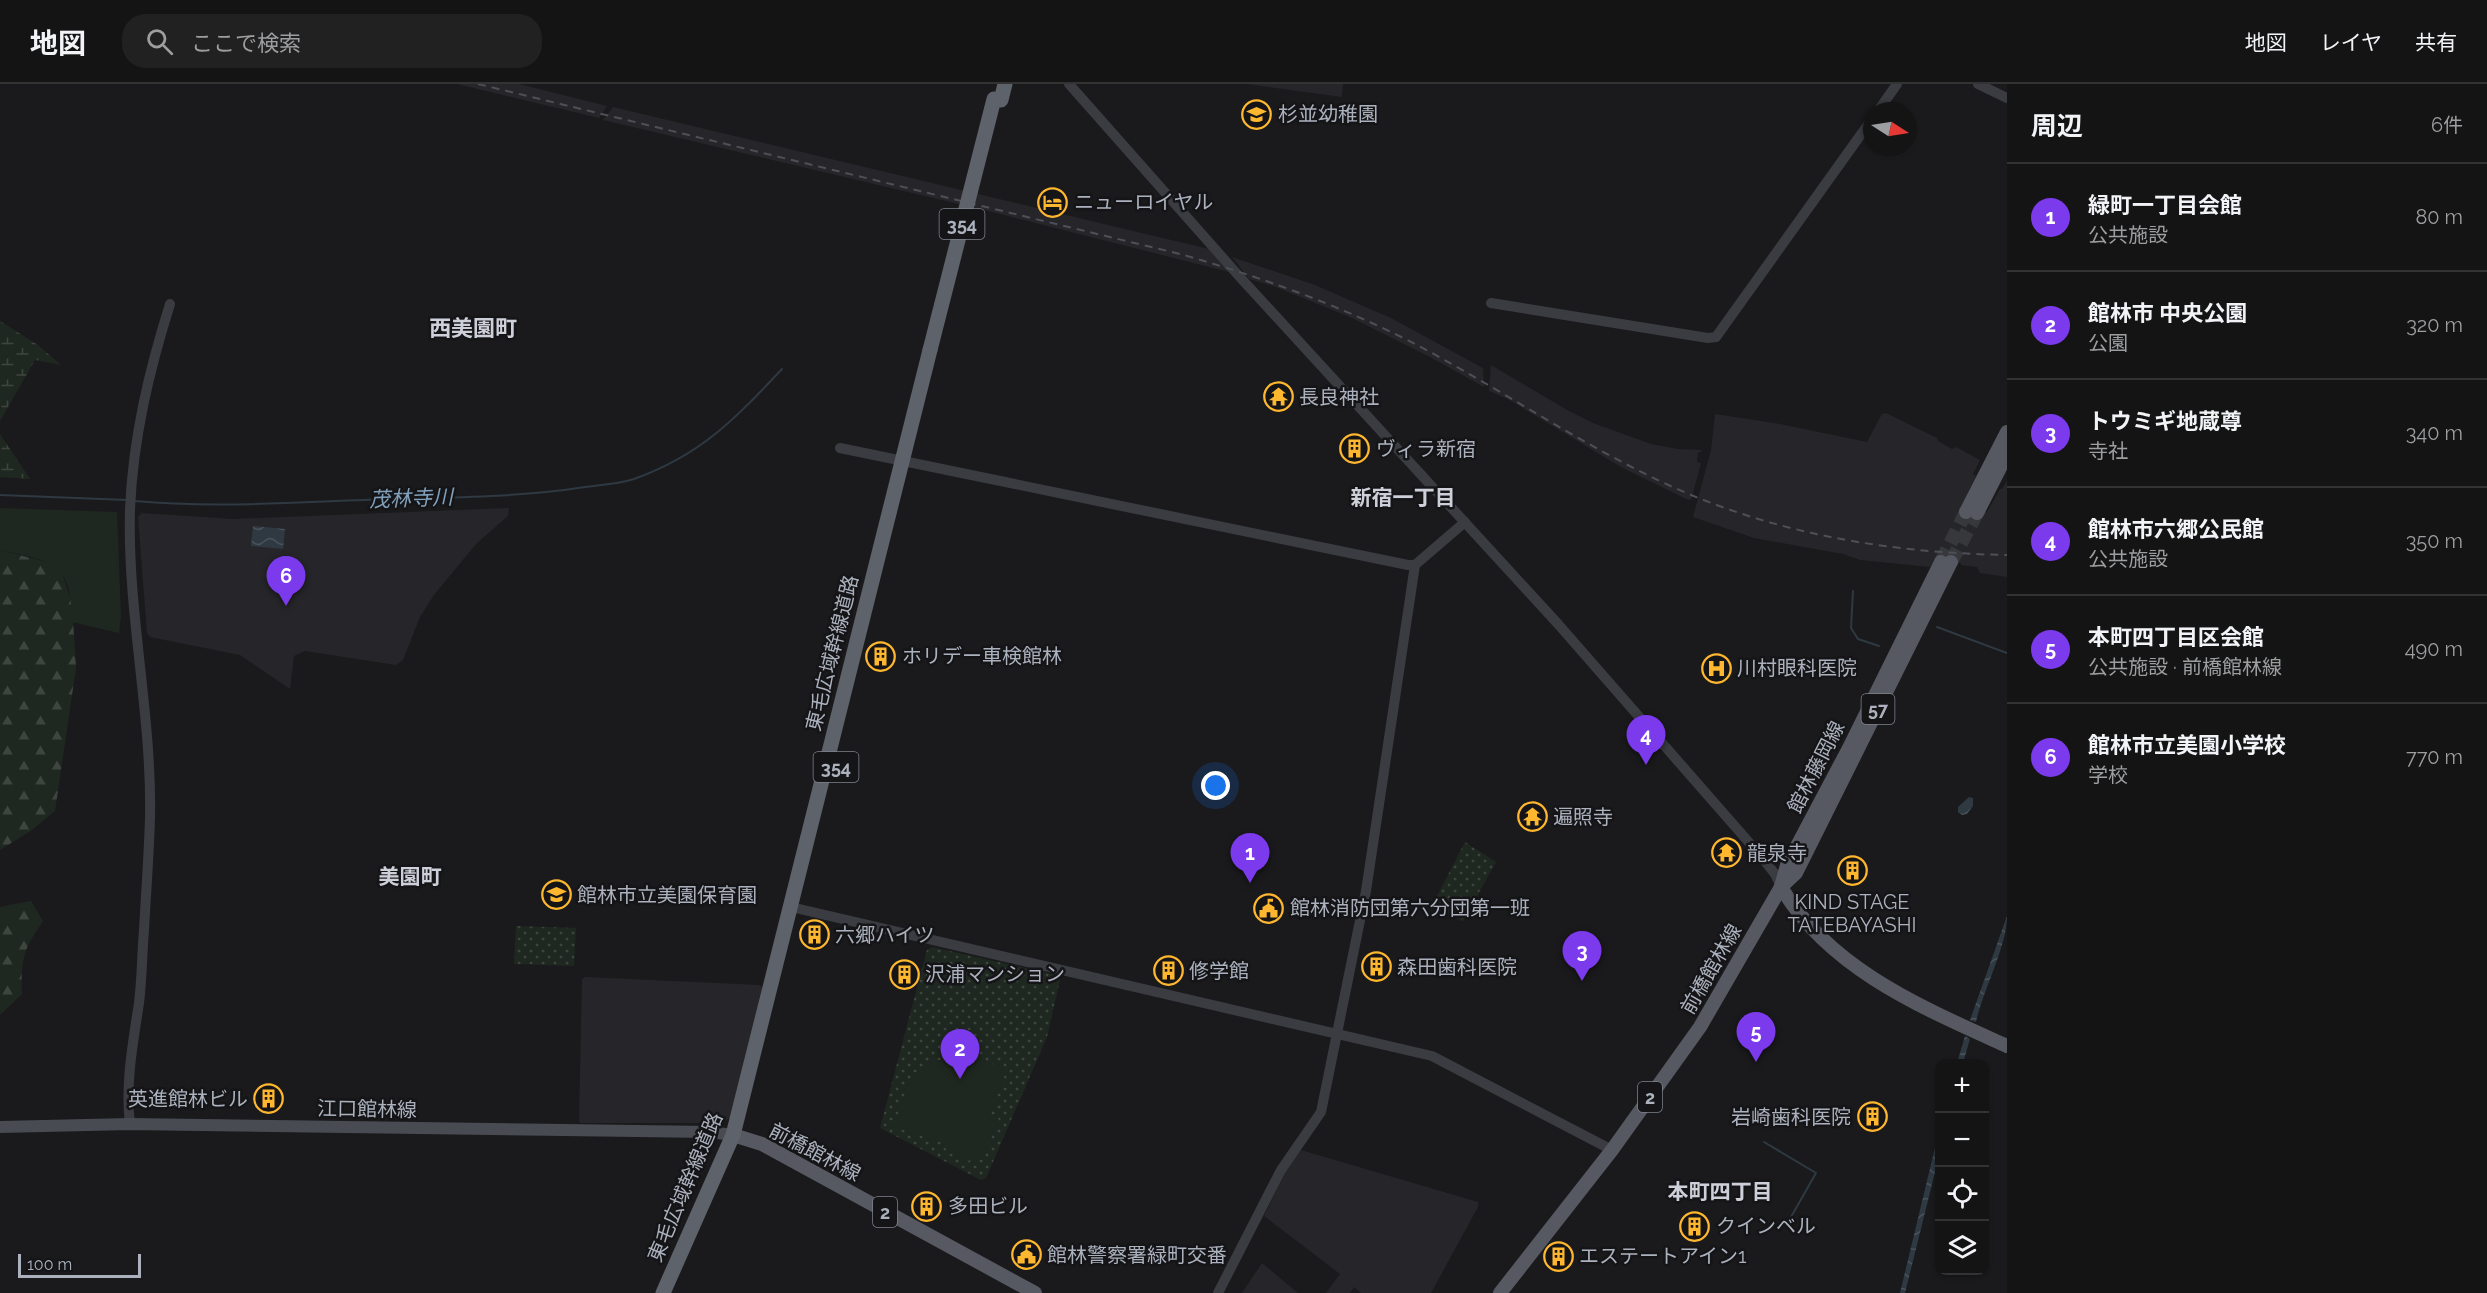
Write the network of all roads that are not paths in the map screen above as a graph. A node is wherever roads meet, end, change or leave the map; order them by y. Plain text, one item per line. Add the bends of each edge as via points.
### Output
1 (1005, 84) edge
2 (1069, 84) edge
3 (1897, 84) edge
4 (1978, 84) edge
5 (997, 94) edge
6 (2007, 98) edge
7 (1884, 102) edge
8 (1863, 132) edge
9 (1491, 303) dead end
10 (170, 304) dead end
11 (2007, 432) edge
12 (840, 448) dead end
13 (2007, 454) edge
14 (906, 462) junction
15 (1465, 522) junction
16 (1946, 562) tunnel mouth
17 (1415, 565) junction
18 (1780, 886) junction
19 (795, 908) junction
20 (1337, 1034) junction
21 (2007, 1046) edge
22 (130, 1124) junction
23 (0, 1127) edge
24 (737, 1135) junction
25 (1612, 1150) junction
26 (663, 1293) edge
27 (673, 1293) edge
28 (1035, 1293) edge
29 (1218, 1293) edge
30 (1500, 1293) edge

1 - 5 highway, 東毛広域幹線道路 / 354
2 - 15 street
3 - 7 street
4 - 6 street
5 - 14 highway, 東毛広域幹線道路 / 354
8 - 9 street via 1716,337
10 - 22 street via 140,419 130,508 150,788 141,1018 135,1106
11 - 13 main road via 1971,512
12 - 14 street
14 - 17 street
14 - 19 highway, 東毛広域幹線道路 / 354
15 - 17 street
15 - 18 street via 1760,855
16 - 18 main road, 館林藤岡線 / 57 via 1787,865
17 - 20 street via 1366,891
18 - 21 main road via 1794,909 1820,937 1880,983
18 - 25 main road, 前橋館林線 / 2 via 1700,1028
19 - 20 street
19 - 24 highway, 東毛広域幹線道路 / 354
20 - 25 street via 1432,1056
20 - 29 street via 1321,1112 1281,1170
22 - 23 main road, 江口館林線
22 - 24 main road, 江口館林線
24 - 26 highway, 東毛広域幹線道路 / 354
24 - 27 highway, 東毛広域幹線道路 / 354
24 - 28 main road, 前橋館林線 / 2 via 762,1144
25 - 30 main road, 前橋館林線 / 2

